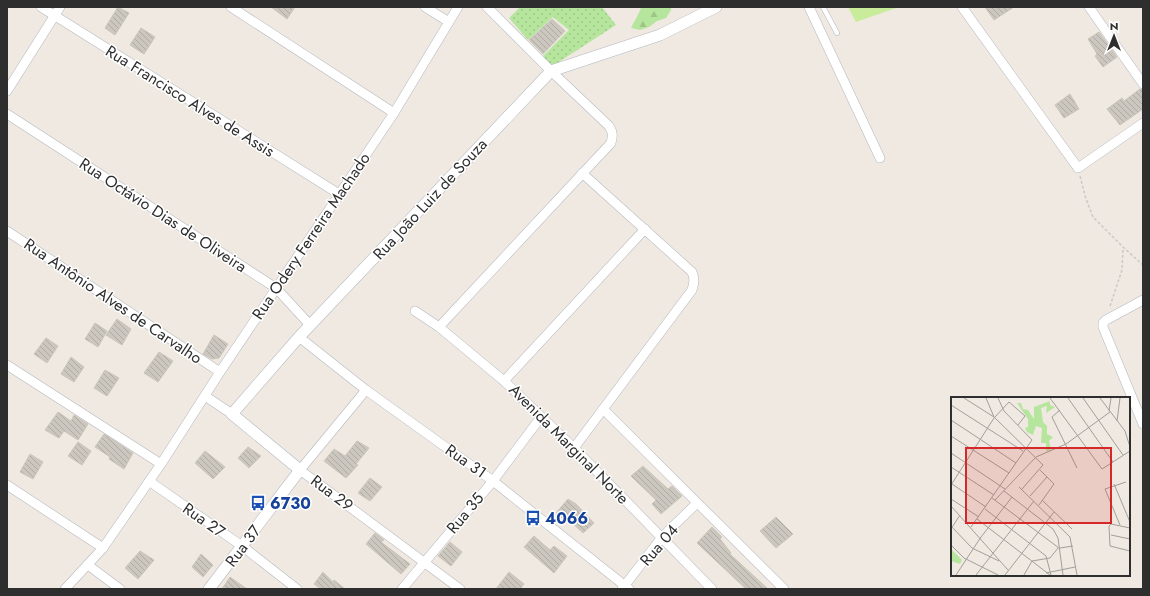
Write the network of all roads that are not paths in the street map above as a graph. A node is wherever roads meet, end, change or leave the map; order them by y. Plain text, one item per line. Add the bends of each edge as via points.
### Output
1 (41, 7) edge
2 (60, 7) edge
3 (231, 7) edge
4 (425, 7) edge
5 (458, 7) edge
6 (487, 7) edge
7 (716, 7) edge
8 (809, 7) edge
9 (823, 7) edge
10 (962, 7) edge
11 (1089, 7) edge
12 (54, 16) junction
13 (449, 22) junction
14 (838, 33) dead end
15 (551, 71) junction
16 (1143, 84) edge
17 (7, 91) edge
18 (394, 113) junction
19 (7, 114) edge
20 (1143, 122) edge
21 (880, 158) dead end
22 (582, 173) junction
23 (338, 194) junction
24 (645, 229) junction
25 (7, 230) edge
26 (276, 288) junction
27 (1143, 300) edge
28 (415, 311) dead end
29 (310, 326) junction
30 (439, 327) junction
31 (299, 337) junction
32 (7, 365) edge
33 (220, 372) junction
34 (504, 381) junction
35 (366, 390) junction
36 (205, 396) junction
37 (603, 409) junction
38 (232, 414) junction
39 (541, 417) junction
40 (1143, 424) edge
41 (574, 448) junction
42 (161, 464) junction
43 (300, 470) junction
44 (149, 481) junction
45 (493, 481) junction
46 (7, 485) edge
47 (698, 503) junction
48 (662, 537) junction
49 (242, 546) junction
50 (103, 548) junction
51 (424, 562) junction
52 (88, 565) junction
53 (625, 588) edge
54 (65, 589) edge
55 (120, 589) edge
56 (209, 589) edge
57 (297, 589) edge
58 (402, 589) edge
59 (460, 589) edge
60 (712, 589) edge
61 (784, 589) edge

1 - 12 street, Rua Francisco Alves de Assis
2 - 12 street
3 - 18 street
4 - 13 street
5 - 13 street, Rua Odery Ferreira Machado
6 - 15 street
7 - 15 street, Rua João Luiz de Souza via 660,35
8 - 21 street
9 - 14 lane
10 - 20 street via 1078,168
11 - 16 street
12 - 17 street
12 - 23 street, Rua Francisco Alves de Assis
13 - 18 street, Rua Odery Ferreira Machado
15 - 22 street via 613,131 610,143
15 - 29 street, Rua João Luiz de Souza
18 - 23 street, Rua Odery Ferreira Machado
19 - 26 street, Rua Octávio Dias de Oliveira
22 - 24 street
22 - 30 street
23 - 26 street, Rua Odery Ferreira Machado
24 - 34 street
24 - 37 street via 692,272 694,283 692,290
25 - 33 street, Rua Antônio Alves de Carvalho
26 - 29 street, Rua Octávio Dias de Oliveira
26 - 33 street, Rua Odery Ferreira Machado
27 - 40 street via 1103,323
28 - 30 street, Avenida Marginal Norte
29 - 31 street, Rua João Luiz de Souza
30 - 34 street, Avenida Marginal Norte
31 - 35 street, Rua 31
31 - 38 street, Rua João Luiz de Souza
32 - 42 street
33 - 36 street, Rua Odery Ferreira Machado
34 - 39 street, Avenida Marginal Norte
35 - 43 street, Rua 37
35 - 45 street, Rua 31
36 - 38 street, Rua 29
36 - 42 street, Rua Odery Ferreira Machado
37 - 41 street
37 - 47 street
38 - 43 street, Rua 29
39 - 41 street, Avenida Marginal Norte
39 - 45 street, Rua 35
41 - 48 street, Avenida Marginal Norte
42 - 44 street
43 - 49 street, Rua 37
43 - 51 street, Rua 29
44 - 49 street, Rua 27
44 - 50 street
45 - 51 street, Rua 35
45 - 53 street, Rua 31
46 - 50 street
47 - 48 street, Rua 04
47 - 61 street
48 - 53 street, Rua 04
48 - 60 street, Avenida Marginal Norte
49 - 56 street, Rua 37
49 - 57 street, Rua 27
50 - 52 street
51 - 58 street, Rua 35
51 - 59 street, Rua 29
52 - 54 street
52 - 55 street

